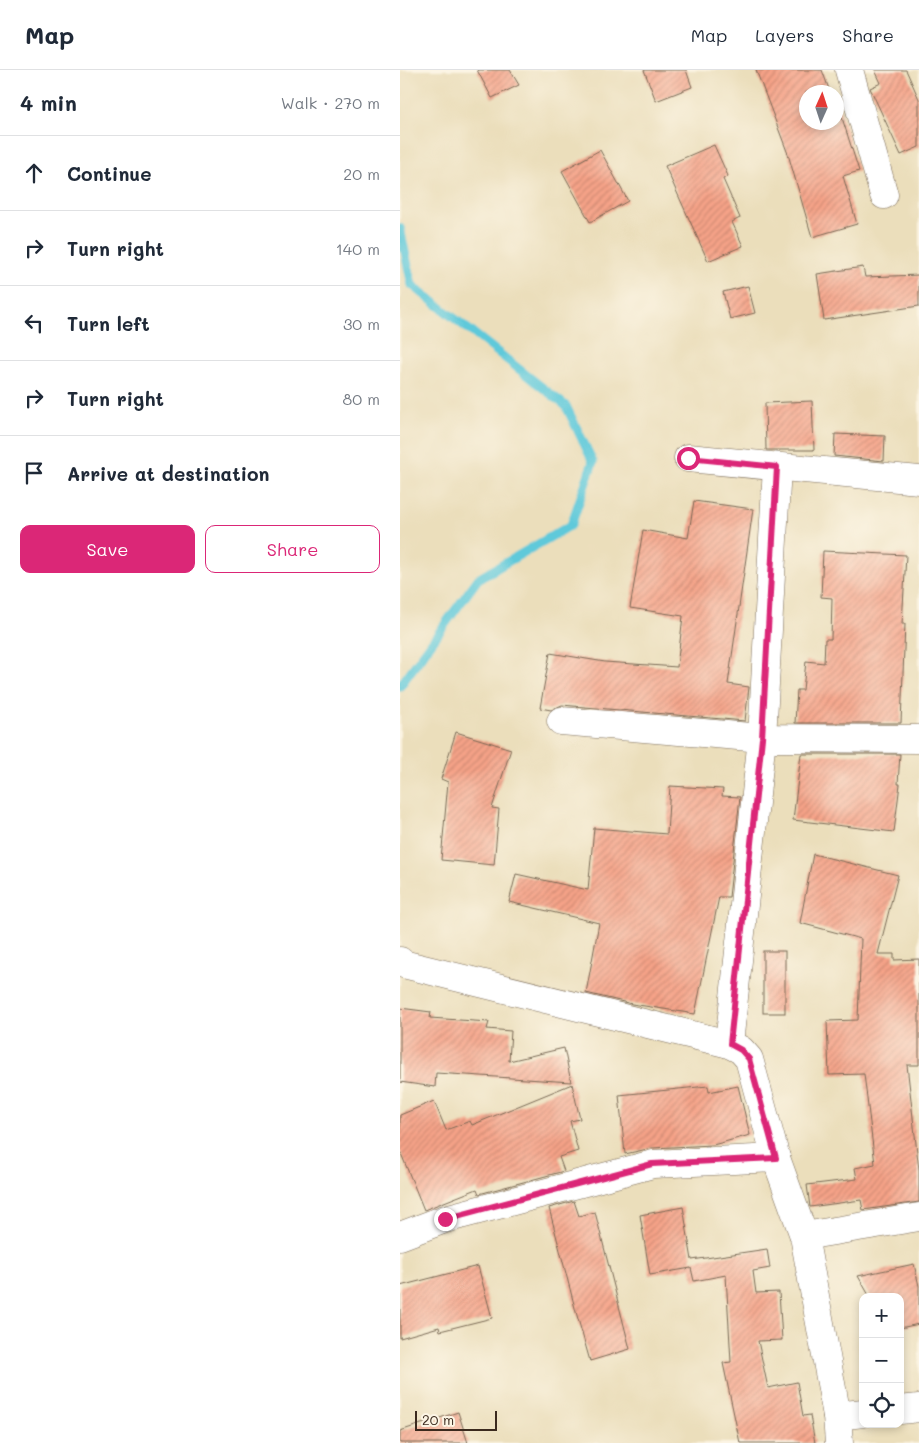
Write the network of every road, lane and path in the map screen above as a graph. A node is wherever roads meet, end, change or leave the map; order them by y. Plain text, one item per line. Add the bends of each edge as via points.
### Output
1 (849, 70) edge
2 (884, 195) dead end
3 (688, 458) dead end
4 (777, 467) junction
5 (919, 480) edge
6 (561, 721) dead end
7 (762, 738) junction
8 (919, 739) edge
9 (401, 965) edge
10 (730, 1044) junction
11 (776, 1158) junction
12 (919, 1217) edge
13 (400, 1236) edge
14 (804, 1236) junction
15 (919, 1408) edge
16 (904, 1410) edge
17 (850, 1414) edge
18 (839, 1443) edge

1 - 2 street
3 - 4 street
4 - 5 street
4 - 7 street
6 - 7 street
7 - 8 street
7 - 10 street
9 - 10 street
10 - 11 street via 749,1059
11 - 13 street via 652,1164 445,1219
11 - 14 street
12 - 14 street
14 - 17 street
15 - 16 street
17 - 18 street

